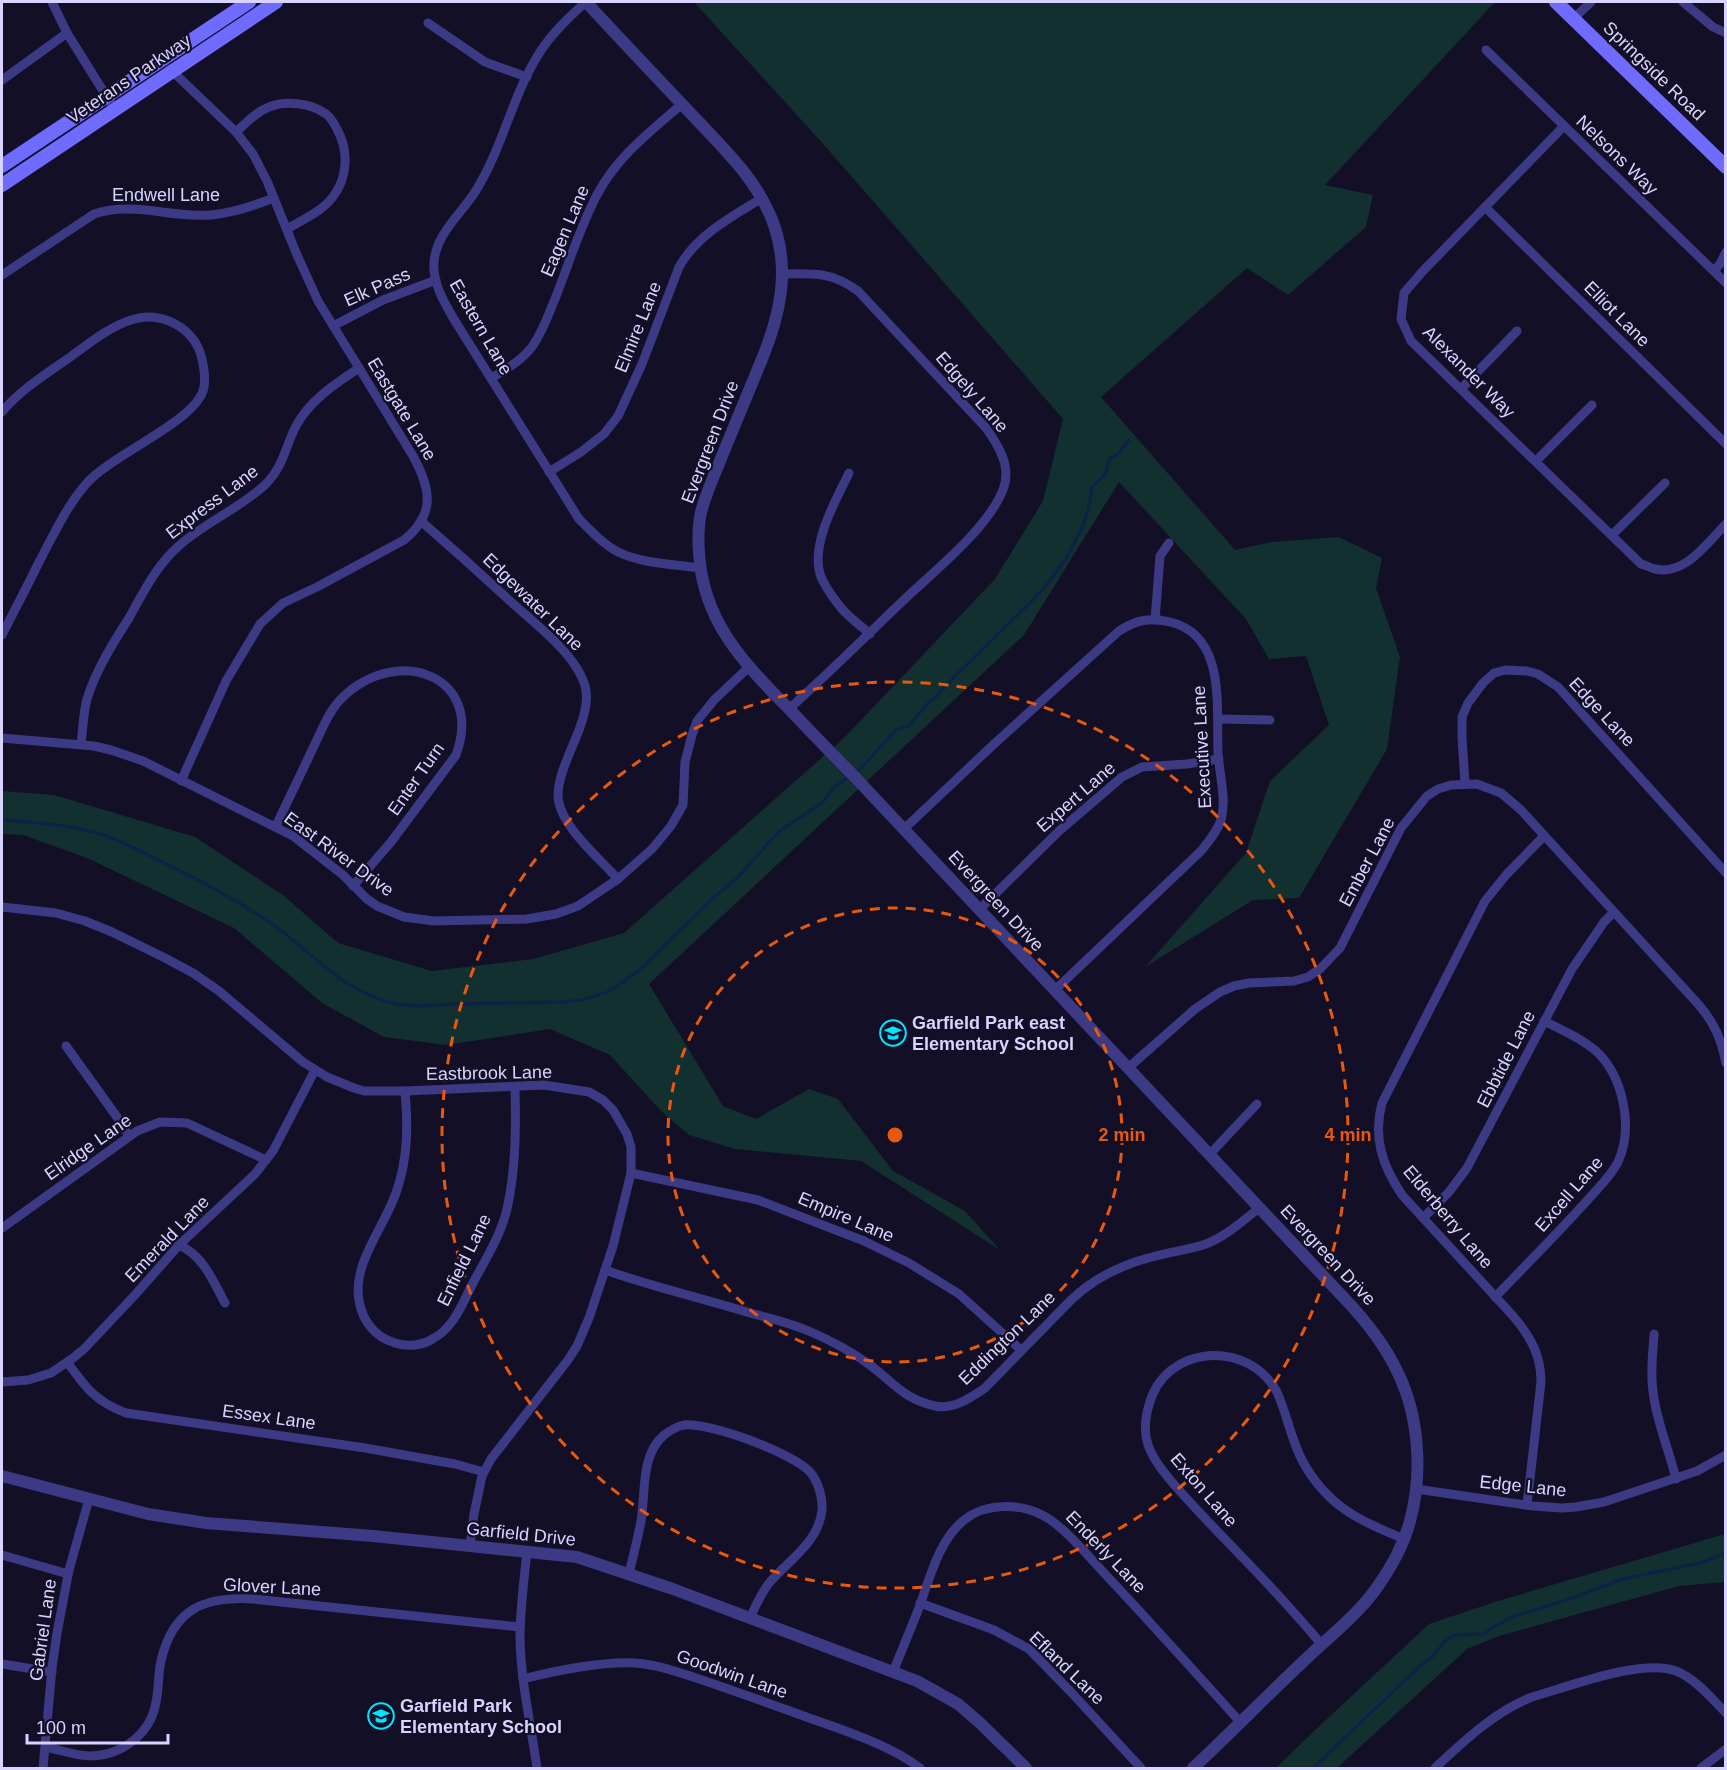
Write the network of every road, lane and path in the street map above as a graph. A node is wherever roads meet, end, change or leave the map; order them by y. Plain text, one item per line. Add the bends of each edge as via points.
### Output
1 (52, 2) edge
2 (249, 2) edge
3 (276, 2) edge
4 (586, 2) edge
5 (1556, 2) edge
6 (1591, 2) edge
7 (1683, 2) edge
8 (1574, 18) junction
9 (428, 23) dead end
10 (67, 33) junction
11 (1725, 33) edge
12 (1486, 50) dead end
13 (160, 60) junction
14 (172, 71) junction
15 (526, 77) junction
16 (2, 80) edge
17 (106, 97) junction
18 (682, 104) junction
19 (115, 110) junction
20 (1564, 126) junction
21 (236, 132) junction
22 (2, 166) edge
23 (1725, 167) edge
24 (2, 186) edge
25 (274, 198) junction
26 (762, 198) junction
27 (1485, 207) junction
28 (287, 229) junction
29 (1725, 252) edge
30 (1720, 266) edge
31 (783, 274) junction
32 (2, 275) edge
33 (436, 280) junction
34 (1725, 283) edge
35 (333, 326) junction
36 (1517, 331) dead end
37 (359, 368) junction
38 (491, 378) junction
39 (1461, 389) junction
40 (1592, 405) dead end
41 (2, 412) edge
42 (1725, 444) edge
43 (1536, 461) junction
44 (549, 472) junction
45 (849, 473) dead end
46 (1665, 483) dead end
47 (422, 522) junction
48 (1725, 524) edge
49 (1612, 535) junction
50 (1169, 543) dead end
51 (701, 568) junction
52 (1155, 620) junction
53 (870, 634) junction
54 (2, 635) edge
55 (749, 667) junction
56 (789, 709) junction
57 (1218, 719) junction
58 (1270, 720) dead end
59 (2, 738) edge
60 (81, 744) junction
61 (1219, 759) junction
62 (181, 781) junction
63 (1465, 783) junction
64 (276, 826) junction
65 (904, 829) junction
66 (1544, 836) junction
67 (1725, 873) edge
68 (618, 879) junction
69 (353, 886) junction
70 (2, 907) edge
71 (979, 910) junction
72 (1614, 912) junction
73 (1055, 990) junction
74 (1544, 1021) junction
75 (66, 1046) dead end
76 (1725, 1064) edge
77 (1128, 1068) junction
78 (315, 1070) junction
79 (514, 1086) junction
80 (405, 1091) junction
81 (1257, 1104) dead end
82 (129, 1136) junction
83 (1209, 1155) junction
84 (266, 1160) junction
85 (631, 1173) junction
86 (1259, 1208) junction
87 (1423, 1218) junction
88 (2, 1228) edge
89 (179, 1245) junction
90 (605, 1270) junction
91 (1495, 1297) junction
92 (225, 1303) dead end
93 (1654, 1334) dead end
94 (1021, 1350) junction
95 (68, 1363) junction
96 (2, 1382) edge
97 (1725, 1455) edge
98 (484, 1472) junction
99 (2, 1476) edge
100 (1676, 1479) junction
101 (1416, 1489) junction
102 (89, 1499) junction
103 (1527, 1505) junction
104 (1404, 1539) junction
105 (470, 1546) junction
106 (527, 1551) junction
107 (2, 1556) edge
108 (68, 1574) junction
109 (629, 1574) junction
110 (920, 1603) junction
111 (750, 1618) junction
112 (520, 1627) junction
113 (1322, 1645) junction
114 (2, 1664) edge
115 (52, 1672) junction
116 (893, 1672) junction
117 (523, 1679) junction
118 (1725, 1713) edge
119 (1241, 1723) junction
120 (46, 1747) junction
121 (1725, 1749) edge
122 (43, 1768) edge
123 (537, 1768) edge
124 (920, 1768) edge
125 (1026, 1768) edge
126 (1141, 1768) edge
127 (1193, 1768) edge
128 (1435, 1768) edge
129 (1701, 1768) edge

1 - 10 street
2 - 13 main road, Veterans Parkway
3 - 14 main road, Veterans Parkway
4 - 15 street, Eastern Lane via 563,22
4 - 18 street, Evergreen Drive
5 - 8 main road, Springside Road
6 - 8 street
7 - 11 street
8 - 23 main road, Springside Road
9 - 15 street via 485,62
10 - 16 street
10 - 17 street
12 - 20 street, Nelsons Way
13 - 14 street, Eastgate Lane
13 - 17 main road, Veterans Parkway
14 - 19 main road, Veterans Parkway
14 - 21 street, Eastgate Lane
15 - 33 street, Eastern Lane via 490,165 442,237 434,262
17 - 19 street
17 - 22 main road, Veterans Parkway
18 - 26 street, Evergreen Drive via 743,169
18 - 38 street, Eagen Lane via 637,143 610,174 591,206 537,338 520,359
19 - 24 main road, Veterans Parkway
20 - 27 street, Alexander Way
20 - 30 street, Nelsons Way
21 - 25 street, Eastgate Lane via 253,154
21 - 28 street via 260,112 281,103 293,103 327,114 340,134 346,156 338,189 325,206
25 - 28 street, Eastgate Lane
25 - 32 street, Endwell Lane via 210,215 130,208 106,210
26 - 31 street, Evergreen Drive via 775,227
26 - 44 street, Elmire Lane via 706,235 687,254 618,416 604,434
27 - 39 street, Alexander Way via 1404,293 1401,320 1411,341
27 - 42 street, Elliot Lane
28 - 35 street, Eastgate Lane
29 - 30 street
30 - 34 street, Nelsons Way
31 - 51 street, Evergreen Drive via 774,329 701,512
31 - 53 street, Edgely Lane via 825,274 858,291 986,428 1005,463 1004,486 984,520
33 - 35 street, Elk Pass via 383,300
33 - 38 street, Eastern Lane via 442,298
35 - 37 street, Eastgate Lane
36 - 39 street
37 - 47 street, Eastgate Lane via 420,469 428,496
37 - 60 street, Express Lane via 329,388 307,411 266,484 178,546 151,578 95,678 84,711
38 - 44 street, Eastern Lane
39 - 43 street, Alexander Way
40 - 43 street
41 - 54 street via 54,368 132,320 165,319 185,330 199,349 203,391 191,407 97,474 78,495
43 - 49 street, Alexander Way
44 - 51 street, Eastern Lane via 579,519 618,552 642,560
45 - 53 street via 821,539 818,563 820,575 842,609
46 - 49 street
47 - 62 street via 392,547 283,603 264,619 226,681
47 - 68 street, Edgewater Lane via 539,627 580,674 585,685 586,709 562,777 559,801 579,838
48 - 49 street, Alexander Way via 1689,562 1657,570 1641,564
50 - 52 street via 1160,556
51 - 55 street, Evergreen Drive via 714,615
52 - 57 street, Executive Lane via 1177,623 1203,645 1213,667
52 - 65 street, Executive Lane via 1143,619 1109,639
53 - 56 street, Edgely Lane
55 - 56 street, Evergreen Drive
55 - 68 street, East River Drive via 697,722 686,762 683,805 671,826
56 - 65 street, Evergreen Drive
57 - 58 street
57 - 61 street, Executive Lane
59 - 60 street, East River Drive
60 - 62 street, East River Drive via 128,755
61 - 71 street, Expert Lane via 1142,767 1122,777 1059,831
61 - 73 street, Executive Lane via 1223,809 1217,831 1192,860
62 - 64 street, East River Drive
63 - 66 street via 1501,793
63 - 67 street, Edge Lane via 1462,717 1474,693 1494,673 1504,670 1538,674 1558,687
63 - 77 street, Ember Lane via 1427,796 1401,828 1340,948 1320,969 1294,981 1249,983 1220,992
64 - 69 street, East River Drive
64 - 69 street, Enter Turn via 325,724 342,698 359,684 394,670 419,671 441,682 457,703 460,715 462,729 456,755 392,842
65 - 71 street, Evergreen Drive
66 - 72 street
66 - 87 street, Elderberry Lane via 1485,901 1382,1103 1378,1126 1383,1162 1402,1195
68 - 69 street, East River Drive via 578,906 542,918 512,920 434,921 404,917 377,906
70 - 78 street, Eastbrook Lane via 56,913 85,921 165,958 219,991
71 - 73 street, Evergreen Drive
72 - 74 street, Ebbtide Lane via 1586,947
72 - 76 street via 1708,1016 1720,1039
73 - 77 street, Evergreen Drive
74 - 87 street, Ebbtide Lane via 1471,1162
74 - 91 street, Excell Lane via 1596,1051 1611,1071 1624,1110 1622,1150 1602,1184
75 - 82 street
77 - 83 street, Evergreen Drive
78 - 80 street, Eastbrook Lane via 364,1091
78 - 84 street, Emerald Lane
79 - 80 street, Eastbrook Lane
79 - 80 street, Enfield Lane via 515,1158 506,1212 451,1323 434,1338 414,1345 393,1342 374,1332 362,1313 357,1292 365,1260 392,1204 406,1155
79 - 85 street, Eastbrook Lane via 544,1085 589,1092 603,1100 627,1134
81 - 83 street
82 - 84 street, Elridge Lane via 160,1122 186,1123
82 - 88 street, Elridge Lane
83 - 86 street, Evergreen Drive
84 - 89 street, Emerald Lane
85 - 90 street, Eastbrook Lane
85 - 94 street, Empire Lane via 758,1200 864,1241 959,1294
86 - 94 street, Eddington Lane via 1229,1232 1207,1243 1108,1272 1082,1289
86 - 101 street, Evergreen Drive via 1358,1313 1390,1359 1405,1391 1414,1427
87 - 91 street, Elderberry Lane
89 - 92 street via 197,1258
89 - 95 street, Emerald Lane
90 - 94 street, Eddington Lane via 810,1332 861,1359 904,1394 938,1407 969,1399
90 - 98 street, Eastbrook Lane via 577,1346
91 - 103 street, Elderberry Lane via 1523,1329 1541,1367
93 - 100 street via 1653,1390
95 - 96 street, Emerald Lane via 40,1378
95 - 98 street, Essex Lane via 95,1397 126,1413 366,1448
97 - 100 street, Edge Lane
98 - 105 street, Eastbrook Lane
99 - 102 street, Garfield Drive
100 - 103 street, Edge Lane via 1590,1505
101 - 103 street, Edge Lane
101 - 104 street, Evergreen Drive
102 - 105 street, Garfield Drive via 206,1523
102 - 108 street, Gabriel Lane
104 - 113 street, Evergreen Drive via 1376,1589
104 - 113 street, Exton Lane via 1363,1522 1322,1490 1302,1461 1272,1384 1258,1369 1238,1359 1214,1356 1190,1359 1162,1379 1150,1399 1145,1421 1152,1454 1193,1506
105 - 106 street, Garfield Drive
106 - 109 street, Garfield Drive via 577,1557
106 - 112 street
107 - 108 street
108 - 115 street, Gabriel Lane
109 - 111 street, Garfield Drive
109 - 111 street via 653,1448 665,1434 682,1425 702,1425 732,1434 794,1459 810,1472 822,1509 818,1530 771,1581
110 - 116 street, Enderly Lane
110 - 119 street, Enderly Lane via 946,1539 964,1521 985,1509 998,1507 1033,1511 1052,1520 1082,1549
110 - 126 street, Efland Lane via 994,1630 1029,1649
111 - 116 street, Garfield Drive
112 - 117 street
112 - 120 street, Glover Lane via 253,1599 214,1600 183,1618 168,1639 153,1715 132,1742 91,1756
113 - 119 street, Evergreen Drive
114 - 115 street
115 - 120 street, Gabriel Lane
116 - 125 street, Garfield Drive via 958,1704
117 - 123 street
117 - 124 street, Goodwin Lane via 612,1664 658,1667 832,1727 904,1757
118 - 128 street via 1676,1671 1634,1669 1518,1703 1490,1720
119 - 127 street, Evergreen Drive
120 - 122 street, Gabriel Lane
121 - 129 street

